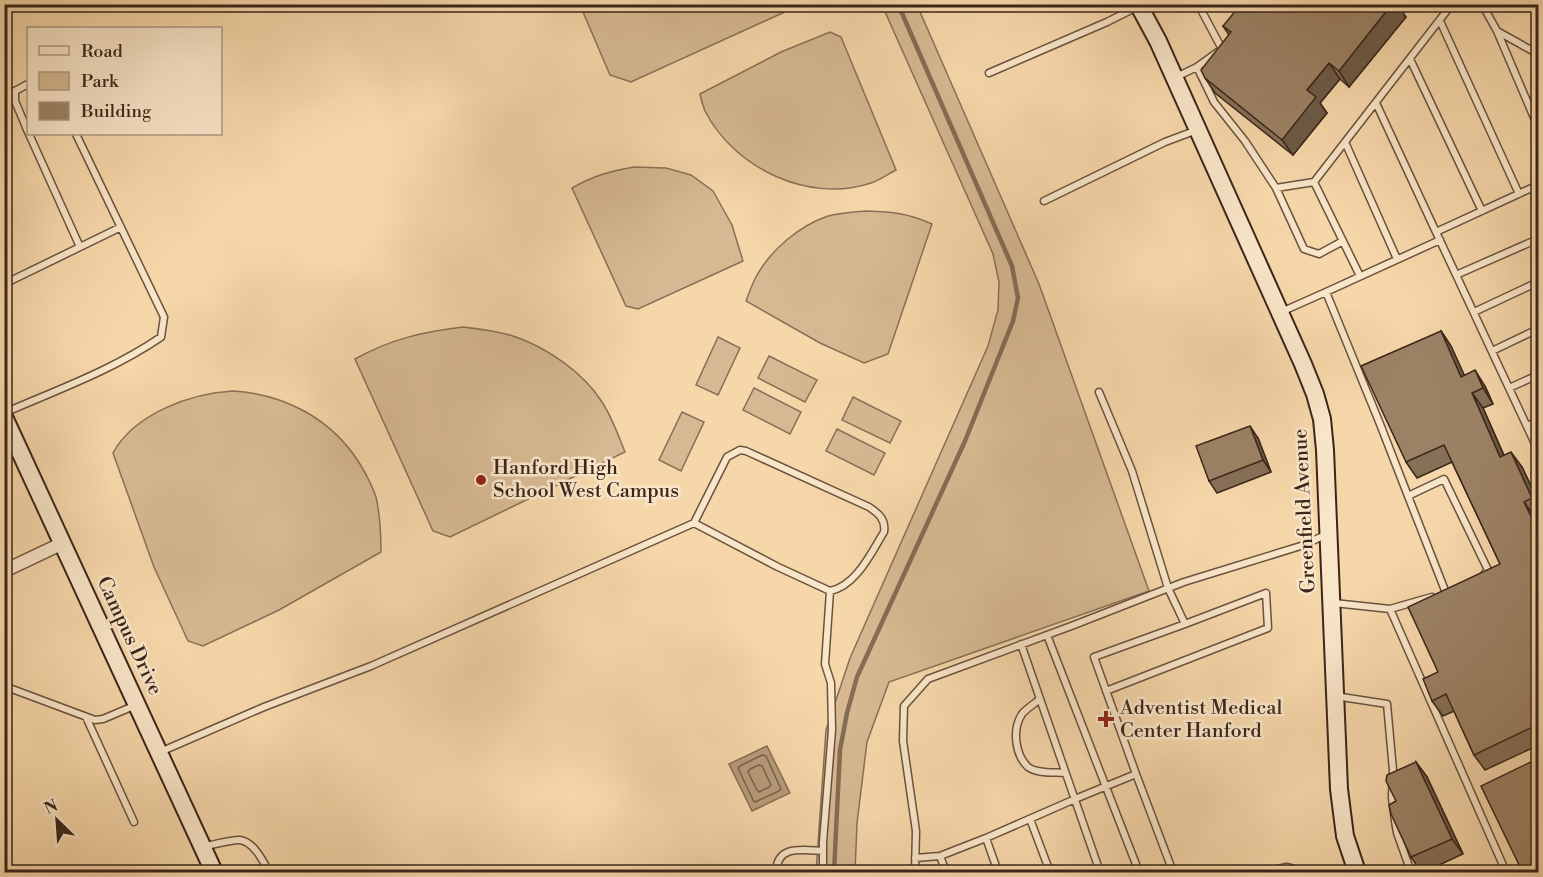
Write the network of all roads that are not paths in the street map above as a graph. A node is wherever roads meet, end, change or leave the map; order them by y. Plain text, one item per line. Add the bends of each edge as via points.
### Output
1 (1198, 4) edge
2 (1452, 4) edge
3 (1482, 4) edge
4 (1139, 5) edge
5 (1440, 21) junction
6 (1497, 31) junction
7 (1539, 54) edge
8 (1410, 59) junction
9 (1197, 67) junction
10 (989, 73) dead end
11 (1174, 77) junction
12 (27, 85) edge
13 (15, 91) junction
14 (4, 96) edge
15 (1376, 103) junction
16 (1539, 127) edge
17 (27, 128) edge
18 (1198, 130) junction
19 (30, 135) edge
20 (76, 135) edge
21 (1345, 142) junction
22 (1314, 182) junction
23 (1539, 185) edge
24 (1276, 188) junction
25 (1519, 194) junction
26 (1044, 201) dead end
27 (1482, 211) junction
28 (121, 227) junction
29 (1436, 232) junction
30 (1539, 239) edge
31 (1440, 240) junction
32 (1343, 241) junction
33 (80, 247) junction
34 (1397, 259) junction
35 (1456, 275) junction
36 (1360, 276) junction
37 (1539, 282) edge
38 (4, 284) edge
39 (1326, 292) junction
40 (1280, 312) junction
41 (1474, 312) junction
42 (1539, 329) edge
43 (1492, 351) junction
44 (1539, 375) edge
45 (1509, 388) junction
46 (1099, 392) dead end
47 (4, 415) edge
48 (1539, 421) edge
49 (1527, 426) junction
50 (1539, 450) edge
51 (1408, 496) junction
52 (694, 523) junction
53 (1329, 534) junction
54 (63, 543) junction
55 (4, 571) edge
56 (1478, 577) edge
57 (1168, 588) junction
58 (1456, 588) edge
59 (830, 591) junction
60 (1446, 593) junction
61 (1332, 603) junction
62 (1389, 609) junction
63 (1185, 624) junction
64 (1047, 635) junction
65 (1021, 645) junction
66 (4, 686) edge
67 (1106, 691) junction
68 (1335, 696) junction
69 (1040, 699) junction
70 (137, 705) junction
71 (86, 717) junction
72 (159, 752) junction
73 (1065, 773) junction
74 (1137, 774) junction
75 (1106, 786) junction
76 (1075, 799) junction
77 (1030, 819) junction
78 (134, 822) dead end
79 (986, 838) junction
80 (202, 847) junction
81 (823, 851) junction
82 (940, 856) junction
83 (915, 858) junction
84 (214, 873) edge
85 (269, 873) edge
86 (776, 873) edge
87 (823, 873) edge
88 (915, 873) edge
89 (946, 873) edge
90 (998, 873) edge
91 (1050, 873) edge
92 (1100, 873) edge
93 (1139, 873) edge
94 (1173, 873) edge
95 (1266, 873) edge
96 (1294, 873) edge
97 (1357, 873) edge
98 (1411, 873) edge
99 (1506, 873) edge

1 - 9 lane via 1222,50
2 - 5 lane
3 - 6 lane
4 - 10 lane
4 - 11 street, Greenfield Avenue
5 - 8 lane
5 - 25 lane
6 - 7 lane
6 - 16 lane
8 - 15 lane
8 - 27 lane
9 - 11 lane
9 - 24 lane via 1214,102
11 - 18 street, Greenfield Avenue
12 - 13 lane
13 - 14 lane
13 - 17 lane
15 - 21 lane
15 - 29 lane
18 - 26 lane
18 - 40 street, Greenfield Avenue
19 - 33 lane
20 - 28 lane
21 - 22 lane
21 - 34 lane
22 - 24 lane
22 - 32 lane
23 - 25 lane
24 - 32 lane via 1304,249 1319,254
25 - 27 lane
27 - 29 lane
28 - 33 lane
28 - 47 lane via 164,318 161,337 132,356
29 - 31 lane
30 - 35 lane
31 - 34 lane
31 - 35 lane
32 - 36 lane
33 - 38 lane
34 - 36 lane
35 - 41 lane
36 - 39 lane
37 - 41 lane
39 - 40 lane
39 - 51 lane
40 - 53 street, Greenfield Avenue via 1322,419
41 - 43 lane
42 - 43 lane
43 - 45 lane
44 - 45 lane
45 - 49 lane
46 - 57 lane via 1132,471
47 - 54 street, Campus Drive
48 - 49 lane
49 - 50 lane
51 - 56 lane via 1444,479 1488,572
51 - 60 lane
52 - 59 lane
52 - 59 lane via 727,458 740,450 868,507 883,519 884,532 858,572 841,588
52 - 72 lane via 371,666
53 - 57 lane
53 - 61 street, Greenfield Avenue
54 - 55 street
54 - 70 street, Campus Drive
57 - 63 lane
57 - 64 lane
58 - 60 lane
59 - 81 lane via 825,664 831,683 832,730
60 - 62 lane
61 - 62 lane
61 - 68 street, Greenfield Avenue
62 - 99 lane
63 - 67 lane via 1094,657
63 - 67 lane via 1266,593 1268,628
64 - 65 lane
64 - 75 lane
65 - 69 lane
65 - 83 lane via 928,678 904,706 903,741 916,831
66 - 71 lane
67 - 74 lane
68 - 97 street, Greenfield Avenue via 1339,789 1346,836
68 - 98 lane via 1387,704 1395,820
69 - 73 lane
69 - 73 lane via 1022,714 1015,731 1019,755 1029,768
70 - 71 lane via 103,719
70 - 72 street, Campus Drive
71 - 78 lane
72 - 80 street, Campus Drive
73 - 76 lane
74 - 75 lane
74 - 94 lane
75 - 76 lane
75 - 93 lane
76 - 77 lane
76 - 92 lane
77 - 79 lane
77 - 91 lane
79 - 82 lane
79 - 90 lane
80 - 84 street, Campus Drive
80 - 85 lane via 240,840 252,847
81 - 86 lane via 787,852 778,861
81 - 87 lane
82 - 83 lane
82 - 89 lane
83 - 88 lane
95 - 96 lane via 1286,867

